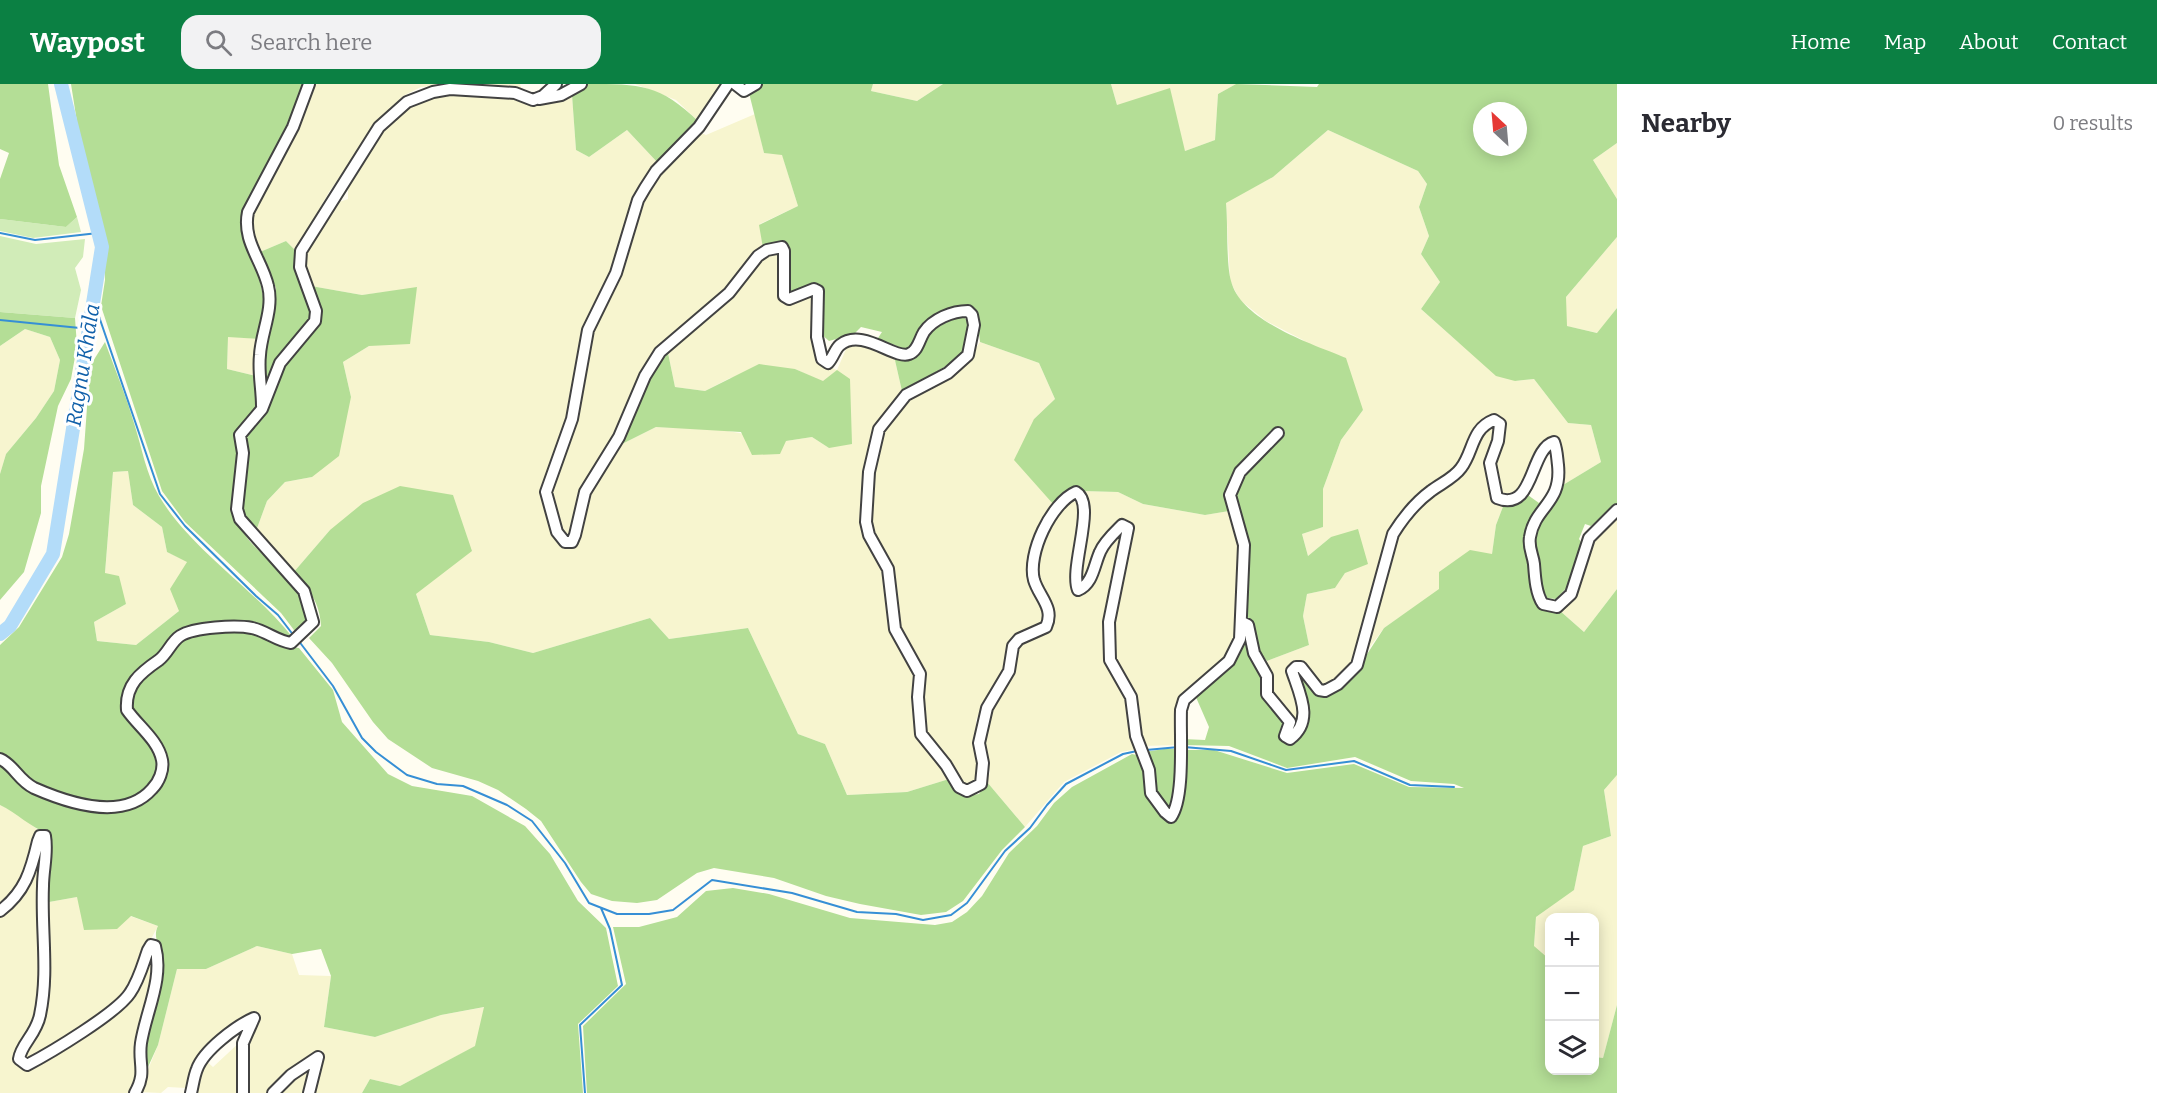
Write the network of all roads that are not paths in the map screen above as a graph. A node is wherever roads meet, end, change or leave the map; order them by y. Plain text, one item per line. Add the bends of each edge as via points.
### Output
1 (309, 84) edge
2 (556, 84) edge
3 (581, 84) edge
4 (728, 84) edge
5 (735, 84) edge
6 (756, 84) edge
7 (533, 99) junction
8 (262, 409) junction
9 (1278, 433) dead end
10 (1617, 510) edge
11 (1242, 622) junction
12 (0, 759) edge
13 (0, 911) edge
14 (135, 1093) edge
15 (191, 1093) edge
16 (243, 1093) edge
17 (273, 1093) edge
18 (309, 1093) edge

1 - 8 street via 293,128 246,222 250,244 269,289 260,358
2 - 7 street
3 - 7 street via 561,95
4 - 11 street via 699,127 656,171 638,200 616,273 588,330 572,419 546,492 560,538 572,542 576,536 585,492 619,437 645,376 660,352 729,293 758,256 782,247 784,296 789,299 818,291 817,337 822,359 828,363 838,346 852,339 882,345 907,356 933,323 960,311 972,315 973,337 968,355 948,373 906,395 879,429 869,472 866,522 888,569 895,629 921,674 921,734 959,787 967,791 981,784 984,774 980,730 987,708 1009,671 1013,646 1019,639 1046,627 1049,621 1049,610 1033,572 1048,519 1070,495 1076,492 1083,500 1078,590 1091,577 1100,553 1114,533 1122,525 1128,528 1109,622 1110,660 1131,697 1136,736 1149,770 1151,793 1171,817 1176,811 1184,700 1229,661 1240,639
5 - 6 street via 744,91
7 - 8 street via 515,93 450,89 433,92 407,102 379,127 301,251 298,259 316,310 315,321 280,363
8 - 12 street via 240,435 243,453 237,509 254,537 304,591 313,622 291,643 253,628 187,632 142,671 128,690 127,710 154,745 161,765 157,783 136,802 107,808 71,801 22,782 9,764
9 - 11 street via 1240,472 1230,495 1245,545
10 - 11 street via 1588,537 1571,594 1557,607 1543,604 1538,596 1529,540 1531,529 1555,496 1559,483 1556,448 1554,442 1546,444 1531,481 1513,499 1504,501 1497,498 1490,463 1500,424 1494,420 1487,423 1477,432 1460,470 1427,494 1393,534 1361,655 1348,677 1325,691 1319,690 1301,667 1293,671 1305,714 1301,726 1287,740 1288,716 1267,694 1265,669 1254,653 1248,625
13 - 14 street via 23,888 40,836 45,836 45,970 40,1017 34,1035 20,1051 19,1059 27,1065 121,1004 135,983 148,950 155,946 158,975 140,1046 143,1072
15 - 16 street via 197,1067 234,1027 254,1018 241,1056
17 - 18 street via 318,1057

